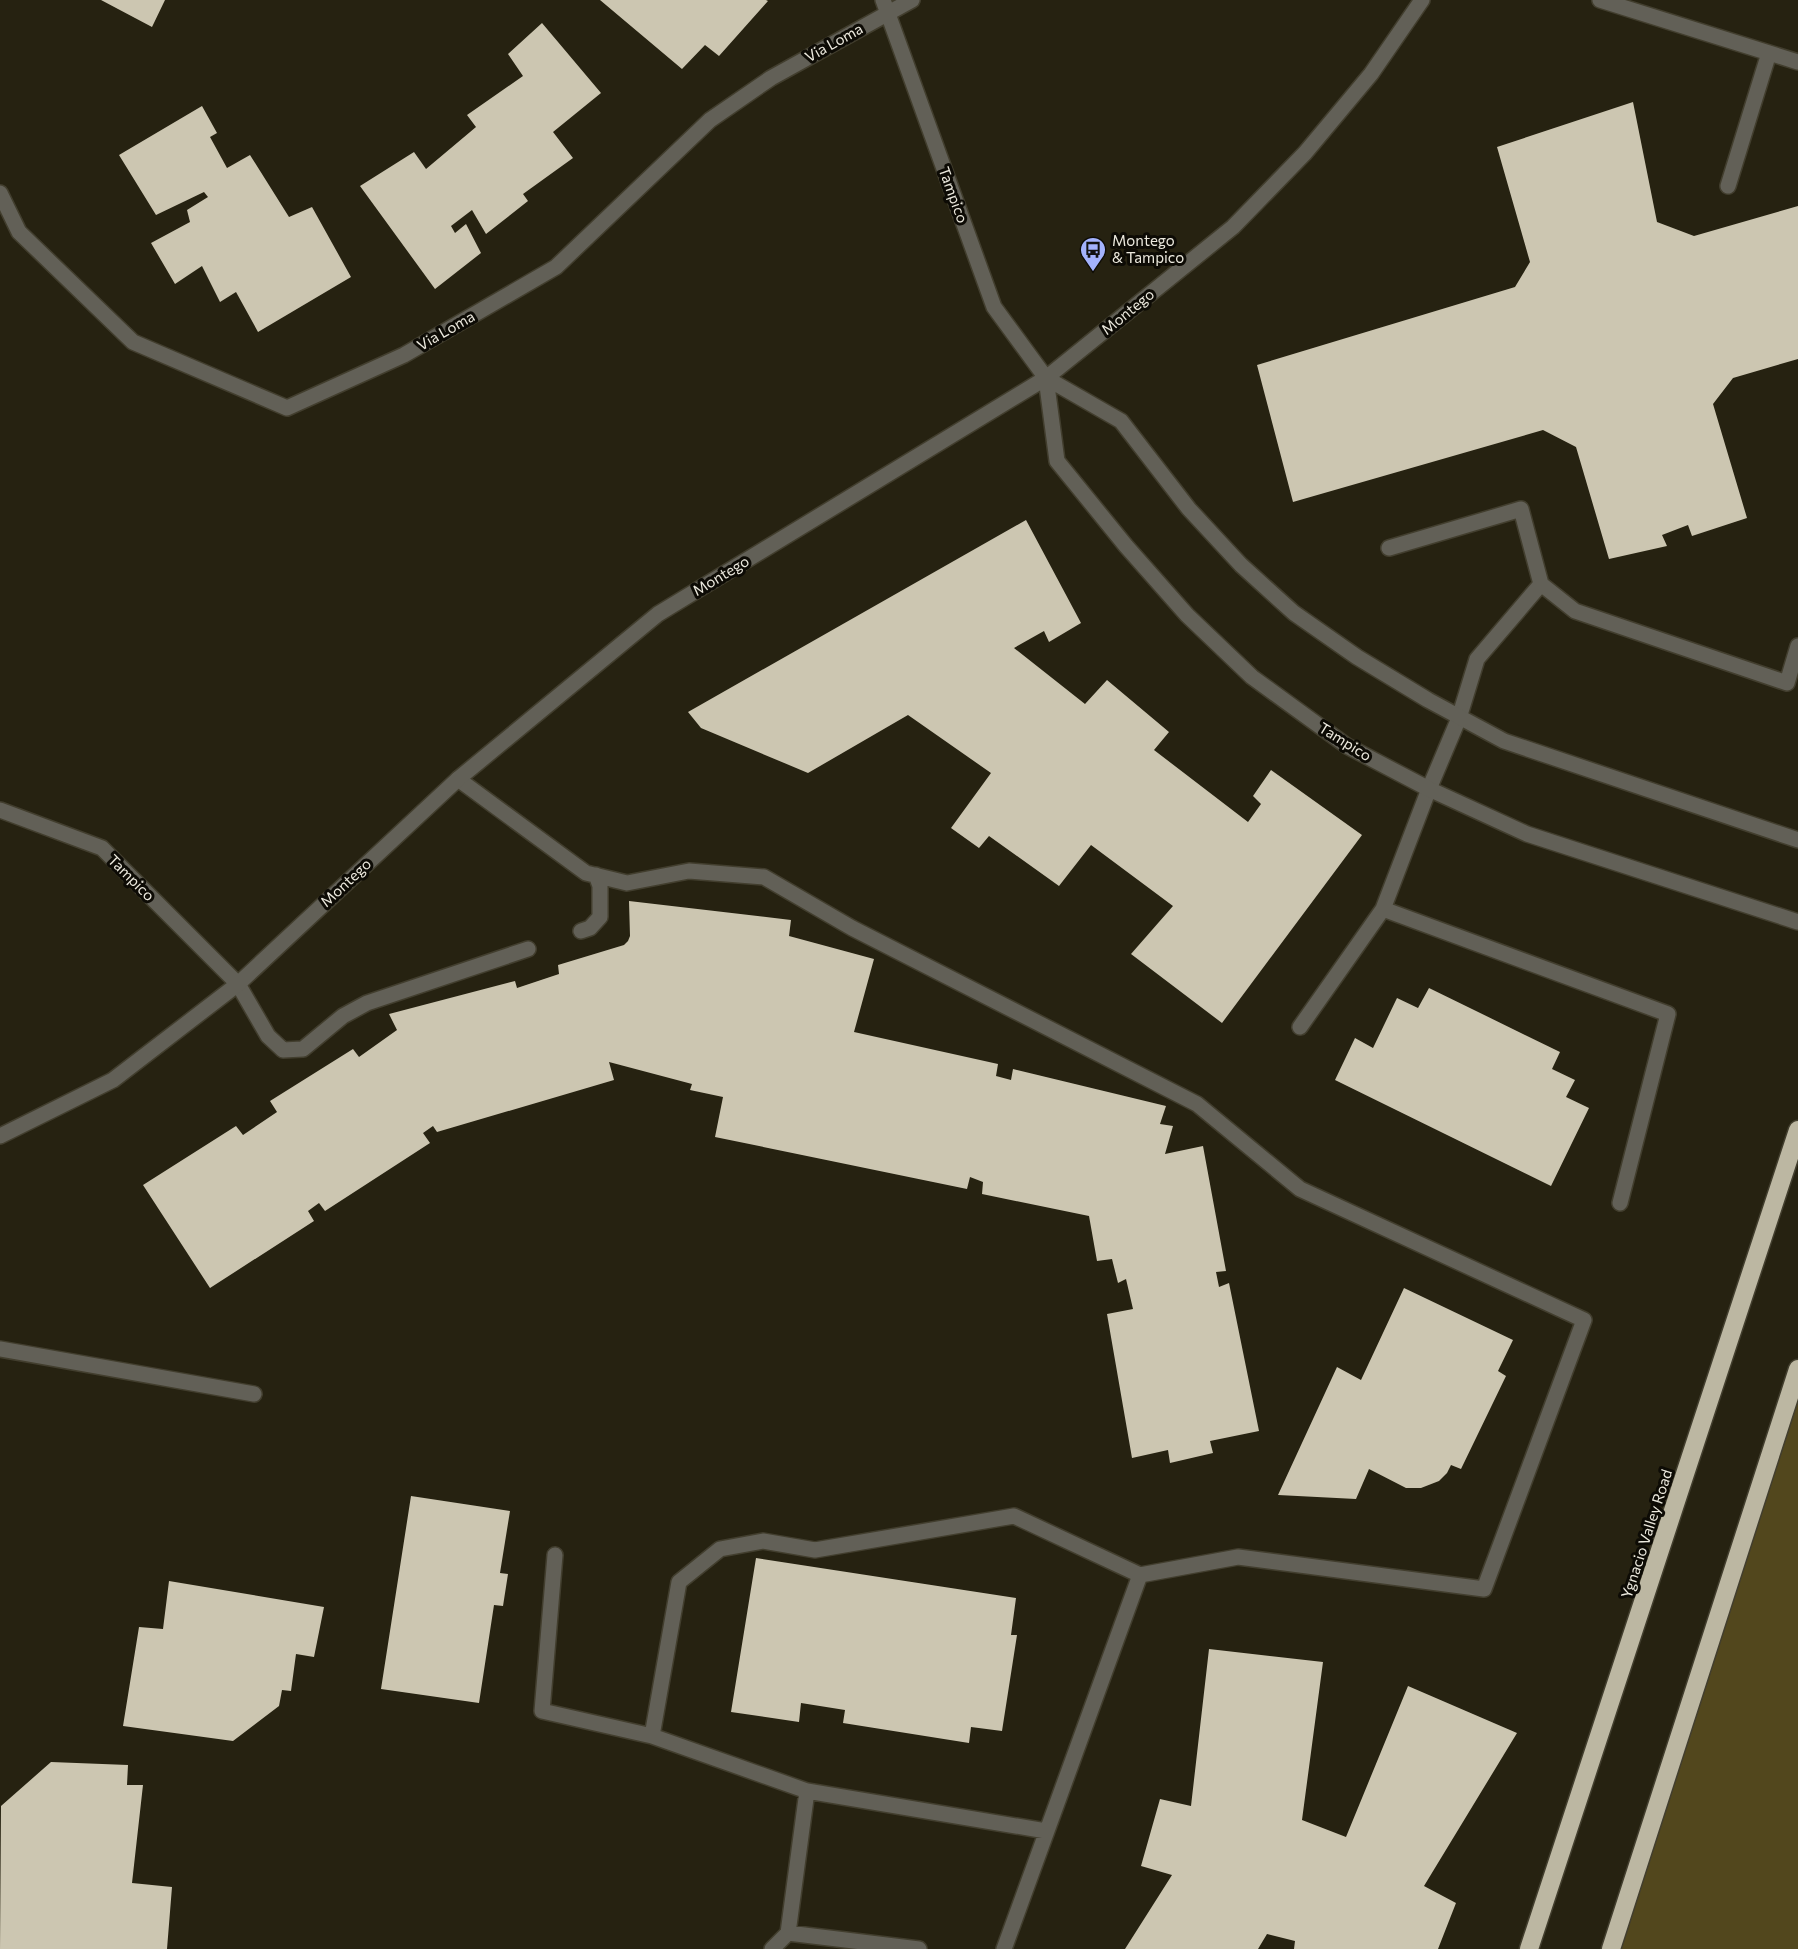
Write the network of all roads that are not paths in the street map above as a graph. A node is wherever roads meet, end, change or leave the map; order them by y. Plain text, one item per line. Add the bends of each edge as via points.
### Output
1 (912, 0) edge
2 (1422, 0) edge
3 (1600, 0) edge
4 (885, 7) edge
5 (1769, 53) junction
6 (1798, 62) edge
7 (1728, 186) dead end
8 (0, 193) edge
9 (1046, 378) junction
10 (1389, 548) dead end
11 (1541, 584) junction
12 (1798, 645) edge
13 (1460, 718) junction
14 (458, 779) junction
15 (1429, 789) junction
16 (0, 810) edge
17 (1798, 840) edge
18 (596, 876) junction
19 (1383, 909) junction
20 (1798, 922) edge
21 (581, 931) dead end
22 (528, 949) dead end
23 (238, 984) junction
24 (1300, 1026) dead end
25 (1798, 1130) edge
26 (0, 1136) edge
27 (1620, 1203) dead end
28 (0, 1349) edge
29 (1798, 1369) edge
30 (254, 1394) dead end
31 (555, 1555) dead end
32 (1140, 1575) junction
33 (652, 1736) junction
34 (807, 1791) junction
35 (1046, 1831) junction
36 (788, 1933) junction
37 (772, 1949) edge
38 (919, 1949) edge
39 (1004, 1949) edge
40 (1530, 1949) edge
41 (1611, 1949) edge

1 - 4 street, Via Loma
2 - 9 street, Montego via 1371,74 1305,153 1241,219
3 - 5 street
4 - 8 street, Via Loma via 710,120 556,267 404,356 288,408 133,342 19,232
4 - 9 street, Tampico via 994,307
5 - 6 street
5 - 7 street
9 - 13 street, Tampico via 1121,421 1189,509 1241,565 1294,613 1357,657
9 - 14 street, Montego via 658,614
9 - 15 street, Tampico via 1057,460 1187,615 1252,677 1347,746
10 - 11 street via 1521,509
11 - 12 street via 1575,611 1787,682
11 - 13 street via 1477,659
13 - 15 street
13 - 17 street, Tampico via 1504,741
14 - 18 street via 586,873
14 - 23 street, Montego
15 - 19 street
15 - 20 street, Tampico via 1527,834
16 - 23 street, Tampico via 102,848
18 - 21 street via 600,886 600,917
18 - 32 street via 627,883 689,871 764,878 852,928 1197,1104 1300,1189 1584,1320 1484,1589 1238,1557
19 - 24 street
19 - 27 street via 1668,1014
22 - 23 street, Tampico via 367,1003 343,1016 303,1049 283,1050 268,1036
23 - 26 street, Montego via 113,1080
25 - 40 highway, Ygnacio Valley Road
28 - 30 street
29 - 41 highway
31 - 33 street via 542,1710
32 - 33 street via 1014,1516 815,1550 763,1541 720,1549 679,1582
32 - 35 street
33 - 34 street
34 - 35 street
34 - 36 street
35 - 39 street
36 - 37 street
36 - 38 street

